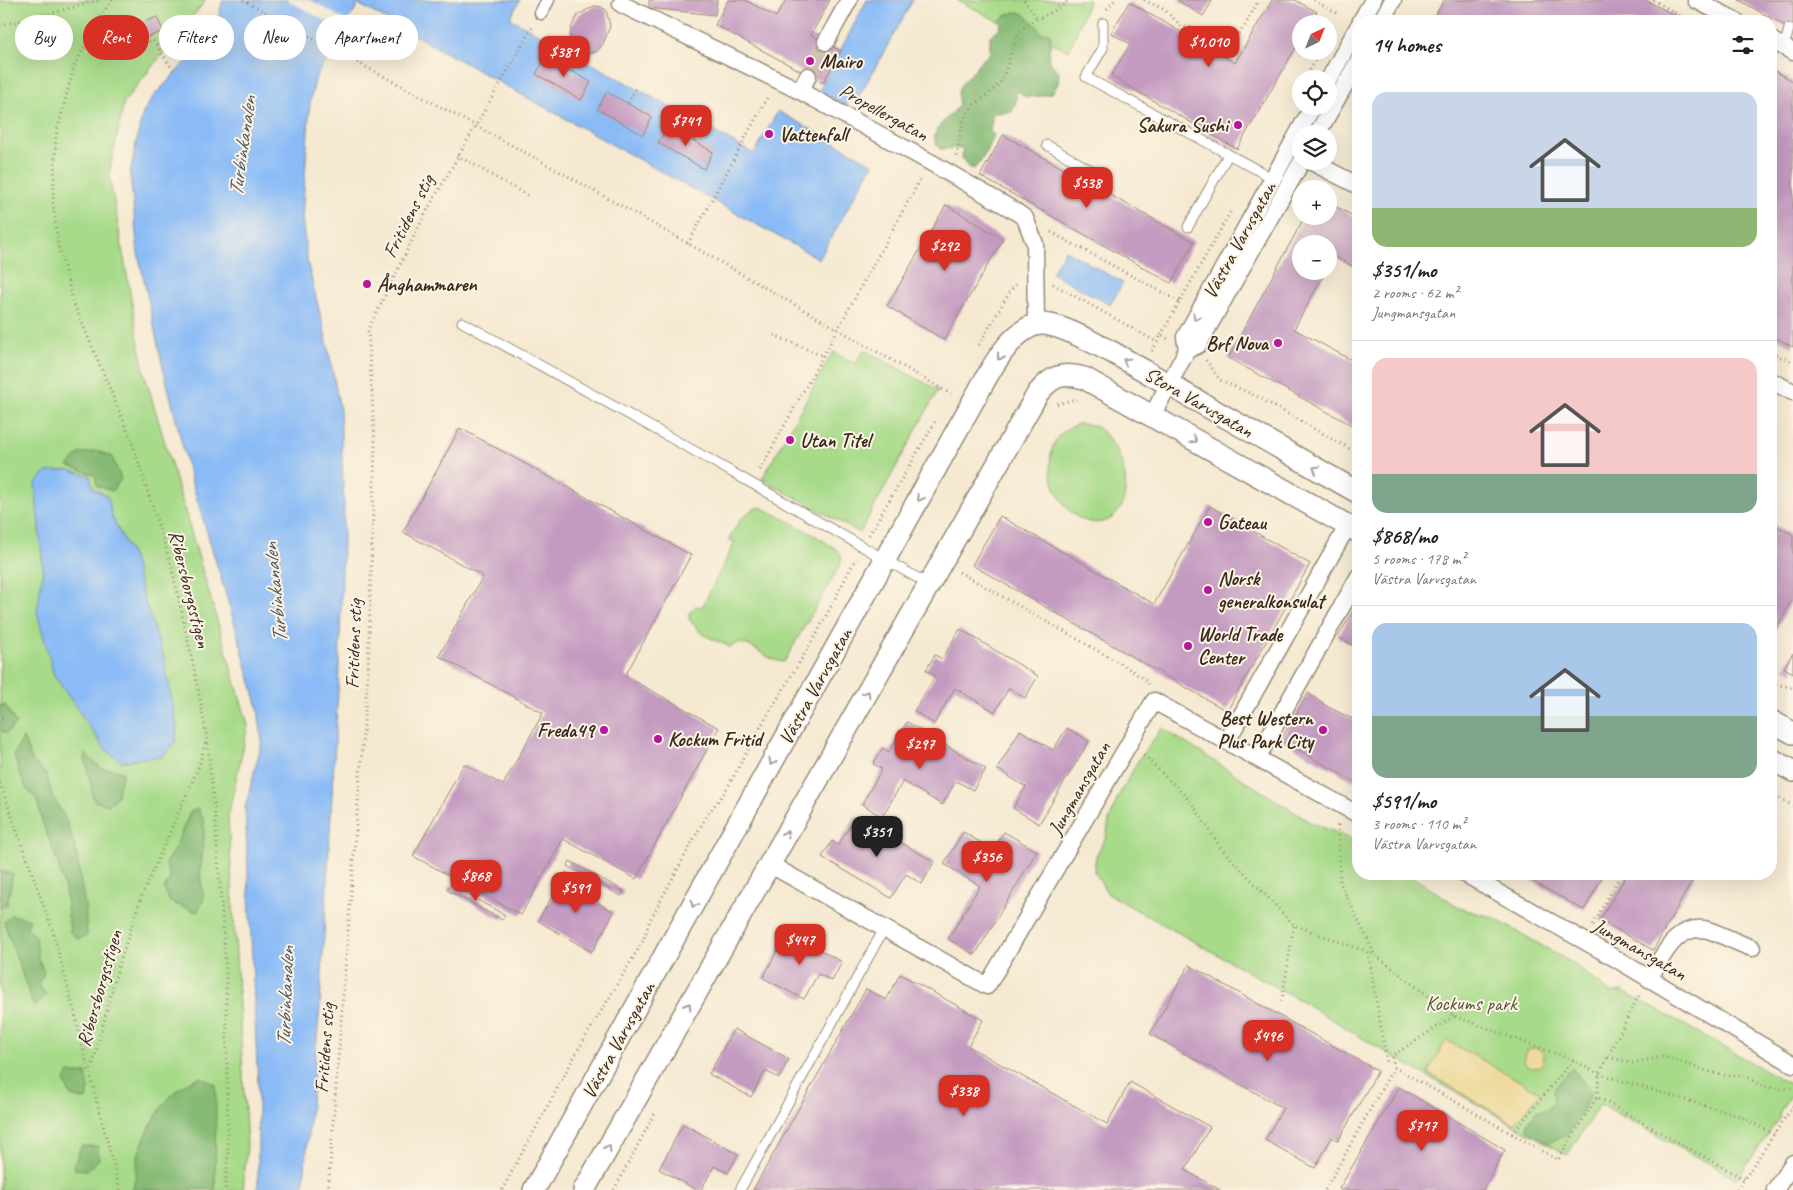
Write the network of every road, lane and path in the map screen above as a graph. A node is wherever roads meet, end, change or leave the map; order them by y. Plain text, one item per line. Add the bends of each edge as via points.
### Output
1 (100, 0) edge
2 (112, 0) edge
3 (243, 0) edge
4 (548, 0) edge
5 (849, 0) edge
6 (1024, 0) edge
7 (1068, 0) edge
8 (1144, 0) edge
9 (1259, 0) edge
10 (1314, 0) edge
11 (1373, 0) edge
12 (1393, 0) edge
13 (1653, 0) edge
14 (1696, 0) edge
15 (619, 1) edge
16 (541, 13) joint
17 (102, 15) edge
18 (1364, 15) edge
19 (1384, 15) edge
20 (1679, 15) edge
21 (1725, 15) edge
22 (1340, 16) dead end
23 (1037, 18) junction
24 (1103, 23) dead end
25 (0, 24) edge
26 (1788, 28) dead end
27 (1352, 38) edge
28 (149, 41) edge
29 (826, 42) tunnel mouth
30 (1782, 46) edge
31 (83, 49) edge
32 (580, 57) dead end
33 (1334, 70) edge
34 (572, 72) dead end
35 (1352, 72) edge
36 (175, 73) dead end
37 (808, 76) tunnel mouth
38 (777, 80) junction
39 (636, 88) dead end
40 (800, 91) junction
41 (628, 103) dead end
42 (1310, 115) edge
43 (1322, 125) edge
44 (476, 126) junction
45 (703, 126) dead end
46 (694, 141) dead end
47 (1047, 145) dead end
48 (457, 155) junction
49 (1228, 155) junction
50 (930, 162) junction
51 (1293, 170) edge
52 (1328, 170) edge
53 (1094, 172) dead end
54 (951, 173) junction
55 (1280, 182) junction
56 (1352, 182) edge
57 (528, 196) dead end
58 (1025, 218) junction
59 (1188, 227) dead end
60 (688, 244) junction
61 (1180, 302) dead end
62 (462, 322) dead end
63 (1036, 324) junction
64 (837, 329) junction
65 (774, 335) dead end
66 (1157, 342) dead end
67 (1187, 350) junction
68 (1777, 355) edge
69 (823, 356) junction
70 (1793, 362) edge
71 (1777, 384) edge
72 (1168, 385) junction
73 (1793, 392) edge
74 (951, 394) dead end
75 (1079, 400) dead end
76 (1031, 406) junction
77 (1152, 416) junction
78 (1352, 450) edge
79 (752, 484) junction
80 (1352, 489) edge
81 (1352, 527) edge
82 (1352, 530) edge
83 (885, 559) junction
84 (958, 572) dead end
85 (928, 584) junction
86 (1352, 588) edge
87 (1777, 684) edge
88 (1793, 688) edge
89 (1154, 701) junction
90 (1777, 724) edge
91 (1793, 733) edge
92 (207, 738) junction
93 (1227, 742) junction
94 (1138, 749) dead end
95 (1257, 758) junction
96 (1777, 762) edge
97 (1793, 770) edge
98 (0, 783) edge
99 (1777, 797) edge
100 (1793, 806) edge
101 (1352, 811) edge
102 (1338, 822) dead end
103 (769, 864) junction
104 (1476, 880) edge
105 (1618, 880) edge
106 (1294, 925) junction
107 (884, 929) junction
108 (1584, 941) junction
109 (1752, 948) dead end
110 (1368, 952) junction
111 (1374, 954) junction
112 (1649, 978) junction
113 (1640, 994) dead end
114 (1282, 1001) dead end
115 (1454, 1016) junction
116 (1608, 1057) junction
117 (1574, 1060) junction
118 (1387, 1063) dead end
119 (1793, 1064) edge
120 (1394, 1067) junction
121 (1599, 1074) junction
122 (90, 1075) junction
123 (1793, 1088) edge
124 (1597, 1097) junction
125 (1793, 1106) edge
126 (1512, 1134) junction
127 (1774, 1134) junction
128 (1793, 1163) edge
129 (1744, 1180) junction
130 (120, 1190) edge
131 (225, 1190) edge
132 (328, 1190) edge
133 (534, 1190) edge
134 (584, 1190) edge
135 (740, 1190) edge
136 (1326, 1190) edge
137 (1737, 1190) edge
138 (1775, 1190) edge

1 - 25 path
2 - 17 path, Ribersborgsstigen
3 - 44 path
4 - 16 street
5 - 29 street
6 - 23 path
7 - 23 path
8 - 9 path via 1166,10 1182,27 1214,32 1226,41 1233,40 1244,27
10 - 22 path
11 - 18 street
12 - 19 street
13 - 20 path
14 - 21 street
15 - 38 street, Propellergatan
16 - 44 path, Fritidens stig
23 - 54 path via 1019,32 1000,83 991,94 968,110
24 - 49 lane via 1103,48 1086,77
26 - 30 lane
27 - 33 street
28 - 36 path via 153,40
31 - 92 path, Ribersborgsstigen via 74,67 56,136 53,203 58,245 74,304 132,439 172,568
32 - 34 path
35 - 43 street
37 - 40 street
38 - 40 street, Propellergatan
38 - 60 path
39 - 41 path
40 - 50 street, Propellergatan
42 - 55 street, Västra Varvsgatan
44 - 48 path, Fritidens stig
44 - 60 path
45 - 46 path
47 - 53 lane
48 - 57 path
48 - 132 path, Fritidens stig via 368,330 375,444 368,672
49 - 55 lane
49 - 59 lane
50 - 54 street, Propellergatan
50 - 64 path
51 - 55 street, Västra Varvsgatan
52 - 56 street
54 - 58 street, Propellergatan
55 - 67 street, Västra Varvsgatan via 1185,337
58 - 61 path
58 - 63 street via 1035,244
60 - 64 path
62 - 79 lane
72 -> 63 street, Stora Varvsgatan via 1073,332
63 -> 83 street, Västra Varvsgatan via 1017,336 999,357
64 - 69 path
64 - 74 path
65 - 69 path
66 - 67 path via 1161,335
67 - 72 street, Västra Varvsgatan
67 - 78 path via 1208,362 1220,380 1258,397
68 - 70 path
69 - 79 path
71 - 73 street
72 - 77 street, Västra Varvsgatan
80 -> 72 street, Stora Varvsgatan
75 - 76 path via 1055,404 1045,416
76 - 77 street, Stora Varvsgatan via 1048,382 1060,376 1073,375
76 - 85 street
77 -> 81 street, Stora Varvsgatan
79 - 83 lane
82 - 93 street
83 - 85 lane
83 -> 133 street, Västra Varvsgatan
84 - 89 path via 1125,666 1147,681
103 -> 85 street
86 - 95 street
87 - 88 path
89 - 93 street
89 - 107 street, Jungmansgatan via 987,986
90 - 91 street
92 - 122 path, Ribersborgsstigen via 141,898 116,974
92 - 131 path via 226,971 228,1152
93 - 95 street
94 - 106 path via 1191,802 1222,848
95 - 101 street
96 - 97 street
98 - 122 path via 52,929
99 - 100 path
102 - 111 path via 1340,883
103 - 107 street, Jungmansgatan
134 -> 103 street
104 - 108 street, Jungmansgatan
105 - 108 path
106 - 110 path
106 - 114 path
107 - 135 lane
108 - 112 street, Jungmansgatan
109 - 112 street via 1707,930 1690,930 1673,942
110 - 111 path
110 - 118 path
111 - 115 path
112 - 119 street, Jungmansgatan
113 - 116 path
115 - 117 path
115 - 120 path via 1392,1056
116 - 121 path
116 - 123 path via 1632,1063 1669,1058 1713,1073 1743,1075 1764,1087
117 - 121 path
117 - 126 path
120 - 126 path
120 - 136 path
121 - 124 path
121 - 127 path via 1739,1116
122 - 130 path, Ribersborgsstigen
124 - 126 path via 1558,1160
124 - 129 path
125 - 127 path
127 - 129 path
128 - 138 street
129 - 137 path

